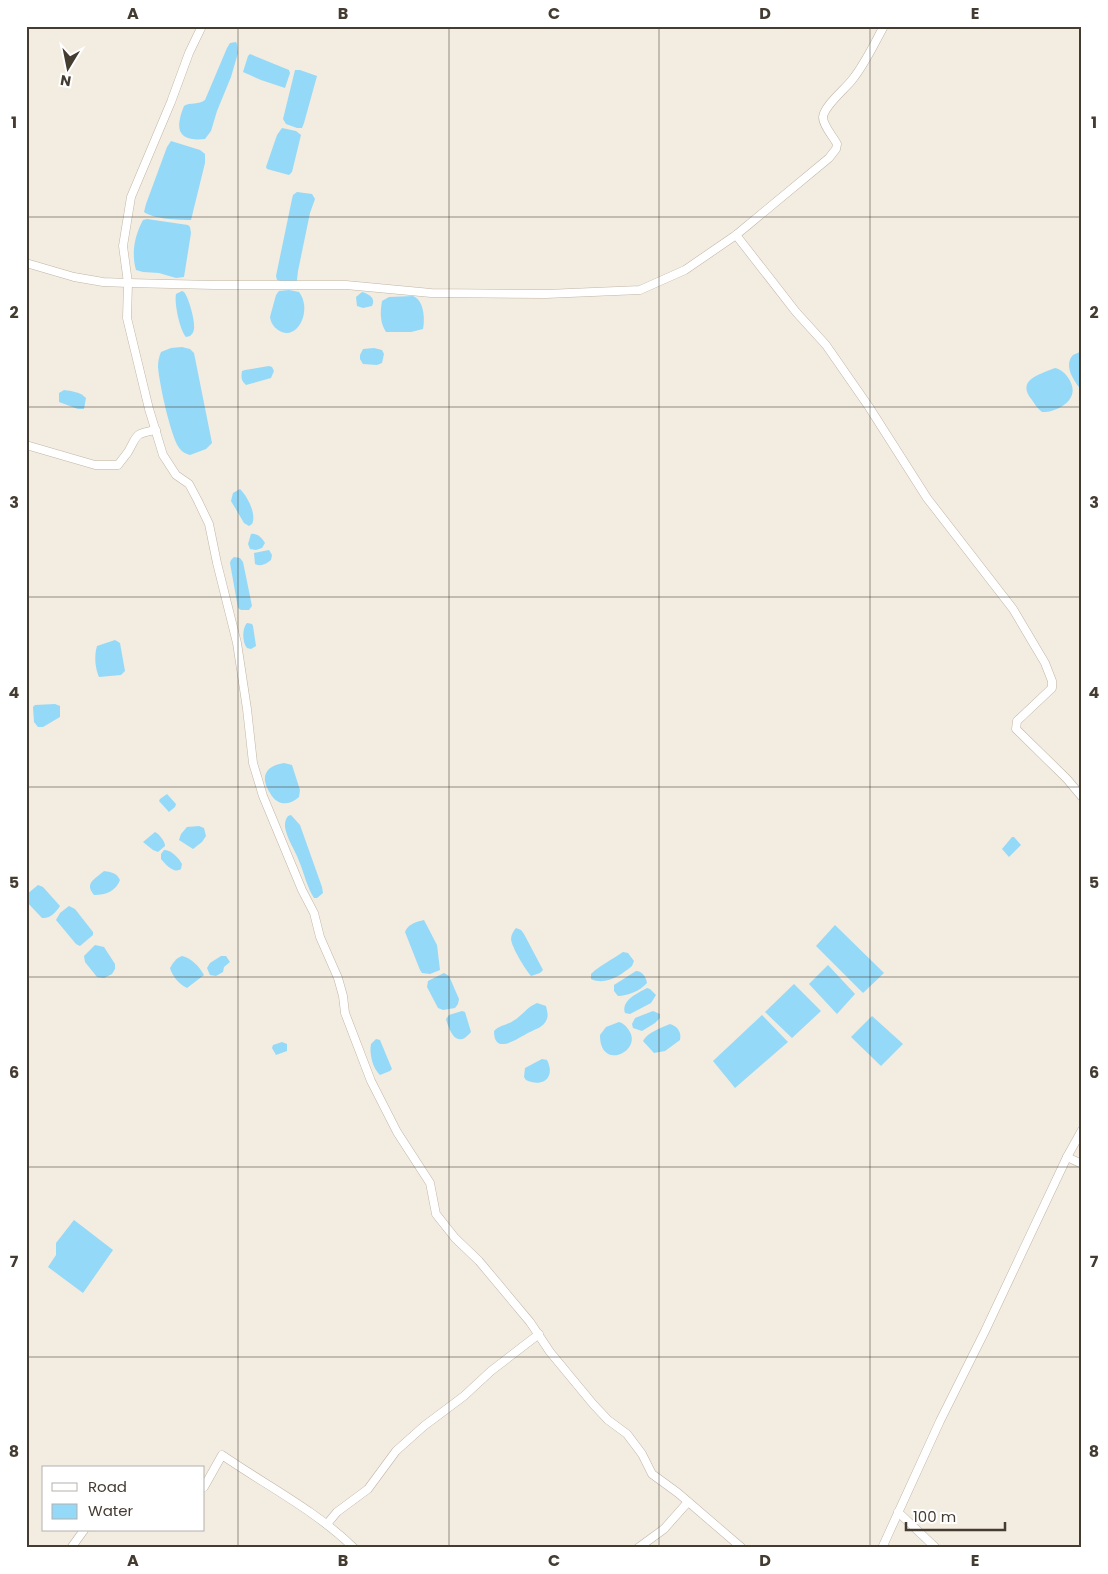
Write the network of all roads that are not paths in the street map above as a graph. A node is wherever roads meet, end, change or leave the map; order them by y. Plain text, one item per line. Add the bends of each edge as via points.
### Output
1 (202, 26) edge
2 (884, 26) edge
3 (736, 235) junction
4 (26, 263) edge
5 (128, 283) junction
6 (156, 430) junction
7 (26, 445) edge
8 (1082, 797) edge
9 (1082, 1130) edge
10 (1067, 1157) junction
11 (1082, 1164) edge
12 (539, 1334) junction
13 (205, 1485) edge
14 (688, 1502) junction
15 (898, 1512) junction
16 (327, 1524) junction
17 (83, 1532) edge
18 (71, 1548) edge
19 (354, 1548) edge
20 (638, 1548) edge
21 (742, 1548) edge
22 (882, 1548) edge
23 (936, 1548) edge

1 - 5 street via 131,197 123,246
2 - 3 street via 853,80 823,114 837,144 836,149
3 - 5 street via 685,270 640,290 546,294 447,293 346,285
3 - 8 street via 826,345 927,498 1013,609 1052,681 1052,688 1017,721 1016,729
4 - 5 street via 74,277
5 - 6 street via 127,318
6 - 7 street via 134,437 118,465 95,465
6 - 12 street via 163,455 176,475 189,484 208,524 237,644 253,763 263,796 314,913 320,937 338,978 345,1013 371,1081 397,1132 430,1183 436,1214
9 - 10 street
10 - 11 street
10 - 15 street
12 - 14 street via 593,1404 627,1434 652,1474
12 - 16 street via 417,1432 396,1451 368,1489 337,1512
13 - 16 street via 222,1455
14 - 20 street via 664,1529
14 - 21 street
15 - 22 street
15 - 23 street
16 - 19 street
17 - 18 street

